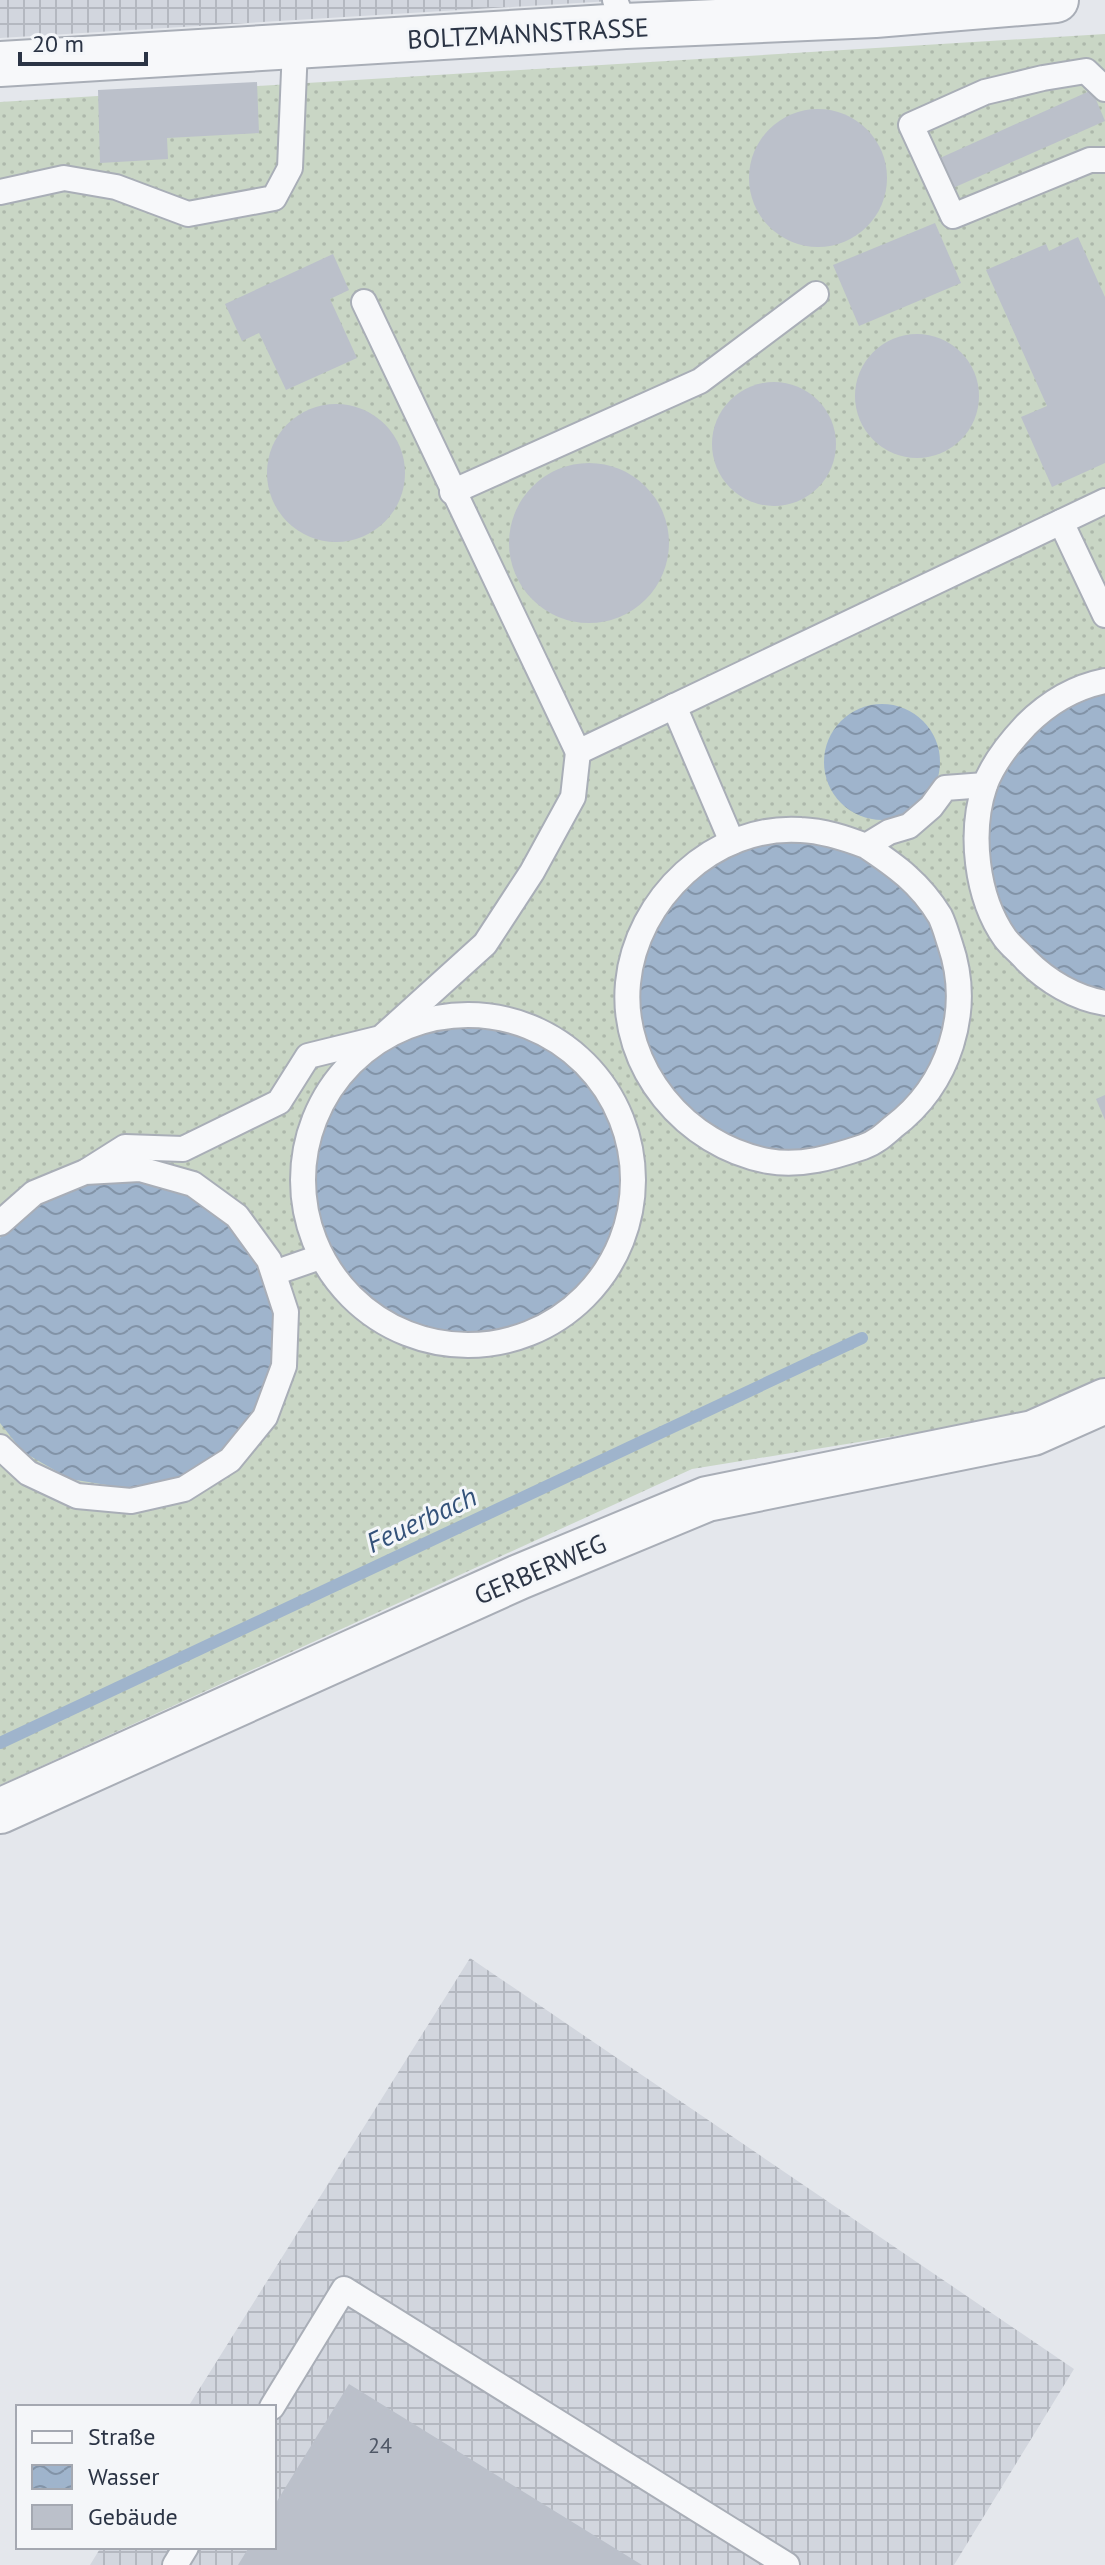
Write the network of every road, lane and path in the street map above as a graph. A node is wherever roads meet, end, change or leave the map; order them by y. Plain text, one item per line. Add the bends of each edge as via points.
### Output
1 (1056, 0) edge
2 (620, 13) edge
3 (295, 47) junction
4 (0, 64) edge
5 (1105, 89) edge
6 (1105, 160) edge
7 (0, 192) edge
8 (816, 294) dead end
9 (364, 302) dead end
10 (452, 492) junction
11 (1105, 501) edge
12 (1061, 522) junction
13 (1105, 615) edge
14 (1105, 681) edge
15 (674, 706) junction
16 (578, 752) junction
17 (985, 785) junction
18 (732, 842) junction
19 (866, 846) junction
20 (1105, 1003) edge
21 (381, 1038) junction
22 (646, 1074) junction
23 (611, 1095) junction
24 (85, 1172) junction
25 (0, 1223) edge
26 (320, 1257) junction
27 (274, 1273) junction
28 (1105, 1401) edge
29 (0, 1447) edge
30 (0, 1811) edge
31 (273, 2405) edge
32 (787, 2565) edge

1 - 2 street, BOLTZMANNSTRASSE via 875,15
2 - 3 street, BOLTZMANNSTRASSE
3 - 4 street, BOLTZMANNSTRASSE
3 - 7 lane via 290,168 274,198 188,214 116,187 64,178
5 - 6 lane via 1086,71 1043,78 985,92 911,125 953,216 1090,160
8 - 10 lane via 700,381
9 - 10 lane
10 - 16 lane
11 - 12 lane
12 - 13 lane
12 - 15 lane
14 - 17 lane via 1043,708 1009,743
15 - 16 lane
15 - 18 lane
16 - 21 lane via 573,797 485,944
17 - 19 lane via 945,788 909,826
17 - 20 lane via 975,837 982,890 1005,937 1042,976
18 - 19 lane via 799,830
18 - 22 lane via 692,865 660,898 638,939 628,984 631,1029
19 - 22 lane via 910,876 941,917 958,967 959,1019 943,1069 913,1112 872,1144 822,1161 769,1161 720,1146 677,1115
21 - 23 lane via 418,1021 459,1013 500,1016 539,1029 574,1051
21 - 24 lane via 308,1056 279,1102 183,1149 125,1147
21 - 26 lane via 336,1080 316,1112 302,1160 303,1210
22 - 23 lane
23 - 26 lane via 625,1125 634,1174 628,1224 608,1269 575,1307 533,1333 485,1345 435,1344 389,1327 349,1296
24 - 25 lane via 34,1193
24 - 27 lane via 140,1169 193,1184 237,1216
26 - 27 lane
27 - 29 lane via 286,1312 284,1366 265,1417 230,1460 184,1489 131,1501 77,1496 28,1473
28 - 30 street, GERBERWEG via 1033,1433 707,1499 519,1577
31 - 32 lane via 344,2289

